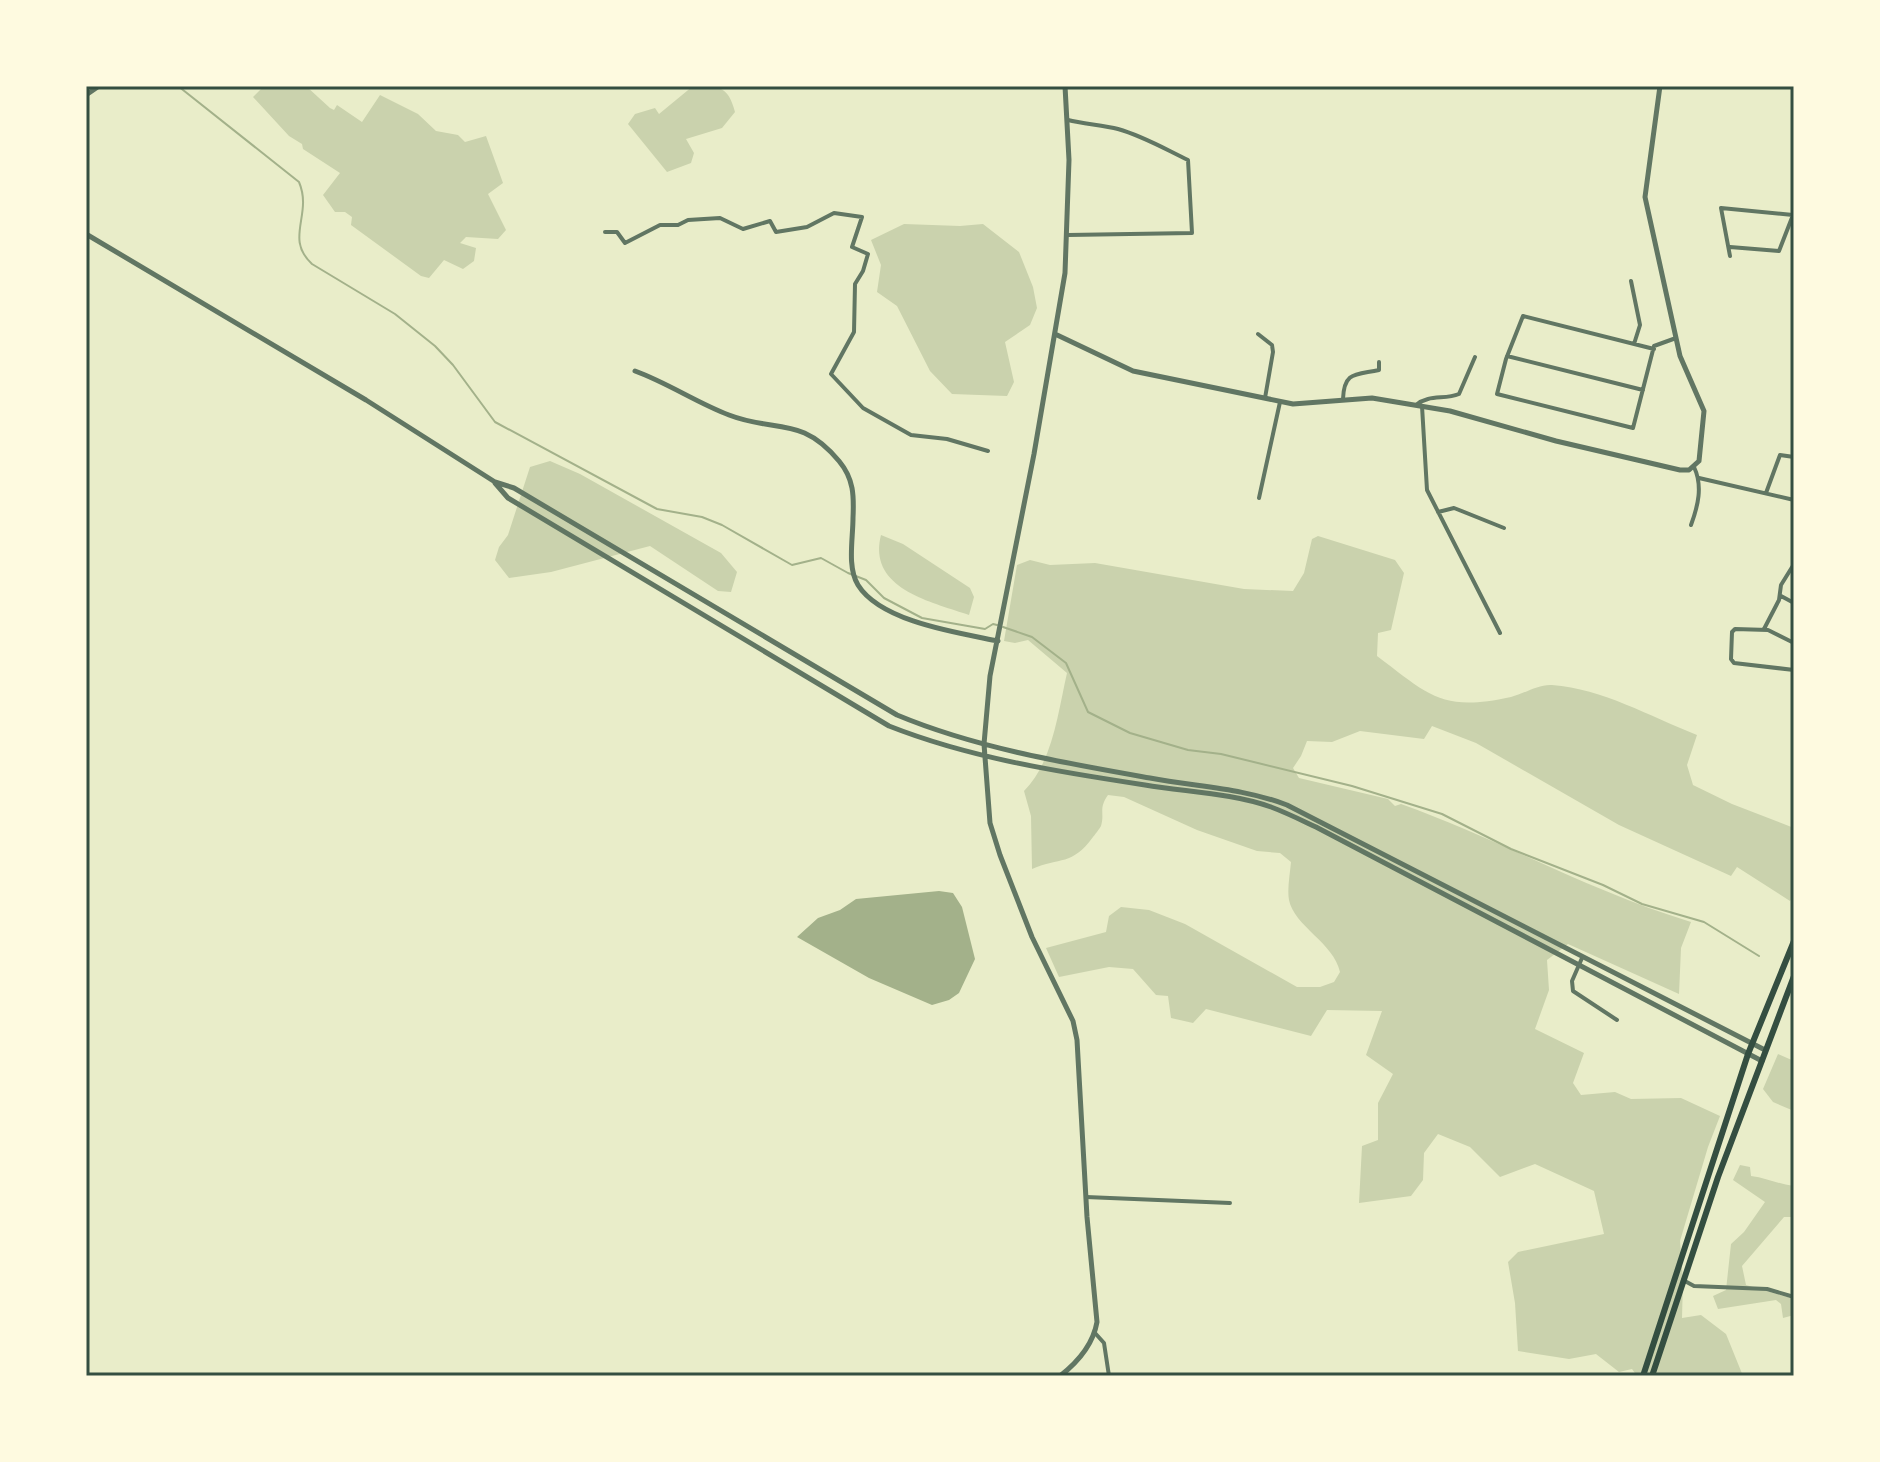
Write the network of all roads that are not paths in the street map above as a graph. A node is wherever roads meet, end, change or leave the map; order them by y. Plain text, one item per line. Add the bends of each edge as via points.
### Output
1 (99, 86) edge
2 (1065, 86) edge
3 (1660, 86) edge
4 (86, 95) edge
5 (1068, 120) junction
6 (1794, 214) edge
7 (605, 232) dead end
8 (86, 234) edge
9 (1068, 235) junction
10 (1728, 247) junction
11 (1730, 256) dead end
12 (1631, 281) dead end
13 (1055, 334) junction
14 (1258, 334) dead end
15 (1676, 338) junction
16 (1634, 344) junction
17 (1654, 349) junction
18 (1507, 356) junction
19 (1475, 357) dead end
20 (1379, 362) dead end
21 (635, 371) dead end
22 (1643, 390) junction
23 (1265, 398) junction
24 (1343, 399) junction
25 (1280, 402) junction
26 (1419, 406) junction
27 (988, 451) dead end
28 (1794, 457) edge
29 (1694, 467) junction
30 (1699, 478) junction
31 (495, 482) junction
32 (1766, 493) junction
33 (1259, 498) dead end
34 (1794, 500) edge
35 (1438, 512) junction
36 (1691, 525) dead end
37 (1504, 528) dead end
38 (1794, 564) edge
39 (1781, 596) junction
40 (1794, 603) edge
41 (1764, 629) junction
42 (1500, 633) dead end
43 (998, 641) junction
44 (1794, 643) edge
45 (1794, 670) edge
46 (984, 744) junction
47 (985, 755) junction
48 (1794, 941) edge
49 (1582, 958) junction
50 (1579, 965) junction
51 (1794, 976) edge
52 (1617, 1020) dead end
53 (1752, 1044) junction
54 (1765, 1050) junction
55 (1748, 1054) junction
56 (1762, 1061) junction
57 (1086, 1197) junction
58 (1230, 1203) dead end
59 (1683, 1280) junction
60 (1794, 1297) edge
61 (1095, 1333) junction
62 (1060, 1376) edge
63 (1109, 1376) edge
64 (1643, 1376) edge
65 (1652, 1376) edge

1 - 4 street
2 - 5 street
3 - 15 street via 1645,197
5 - 9 street
5 - 9 street via 1141,137 1188,160 1192,233
6 - 10 street via 1779,251
6 - 10 street via 1721,208
7 - 27 street via 617,232 625,243 660,225 688,220 720,218 743,229 770,221 776,232 807,227 834,213 862,217 852,247 868,254 855,284 856,326 831,374 863,408 911,435
8 - 31 street
9 - 13 street
10 - 11 street
12 - 16 street via 1640,325
13 - 23 street via 1133,371
13 - 43 street
14 - 23 street via 1273,352
15 - 17 street
15 - 29 street via 1704,411
16 - 17 street
16 - 18 street via 1523,316
17 - 22 street
18 - 22 street
18 - 22 street via 1497,394 1633,428
19 - 26 street via 1459,394 1431,397
20 - 24 street via 1379,370 1347,380
21 - 43 street via 728,415 794,427 819,441 852,483 853,571 859,586 880,605 930,628
23 - 25 street
24 - 25 street
24 - 26 street
25 - 33 street
26 - 29 street via 1654,465
26 - 35 street via 1427,490
28 - 32 street via 1780,455
29 - 30 street
30 - 32 street
30 - 36 street
31 - 46 street via 514,488 897,715
31 - 47 street via 508,498 889,726
32 - 34 street
35 - 37 street via 1454,508
35 - 42 street
38 - 39 street via 1781,585
39 - 40 street
39 - 41 street
41 - 44 street
41 - 45 street via 1733,630 1732,662
43 - 46 street
46 - 47 street
46 - 49 street via 1272,799
47 - 50 street via 1272,807
47 - 57 street via 990,823 1000,855 1073,1021
48 - 53 highway
49 - 50 street
49 - 53 street
50 - 52 street via 1573,991
50 - 55 street
51 - 54 highway
53 - 54 street
53 - 55 highway
54 - 56 highway
55 - 56 street
55 - 64 highway
56 - 59 highway
57 - 58 street
57 - 61 street
59 - 60 street via 1694,1286 1767,1289
59 - 65 highway
61 - 62 street
61 - 63 street via 1104,1343

